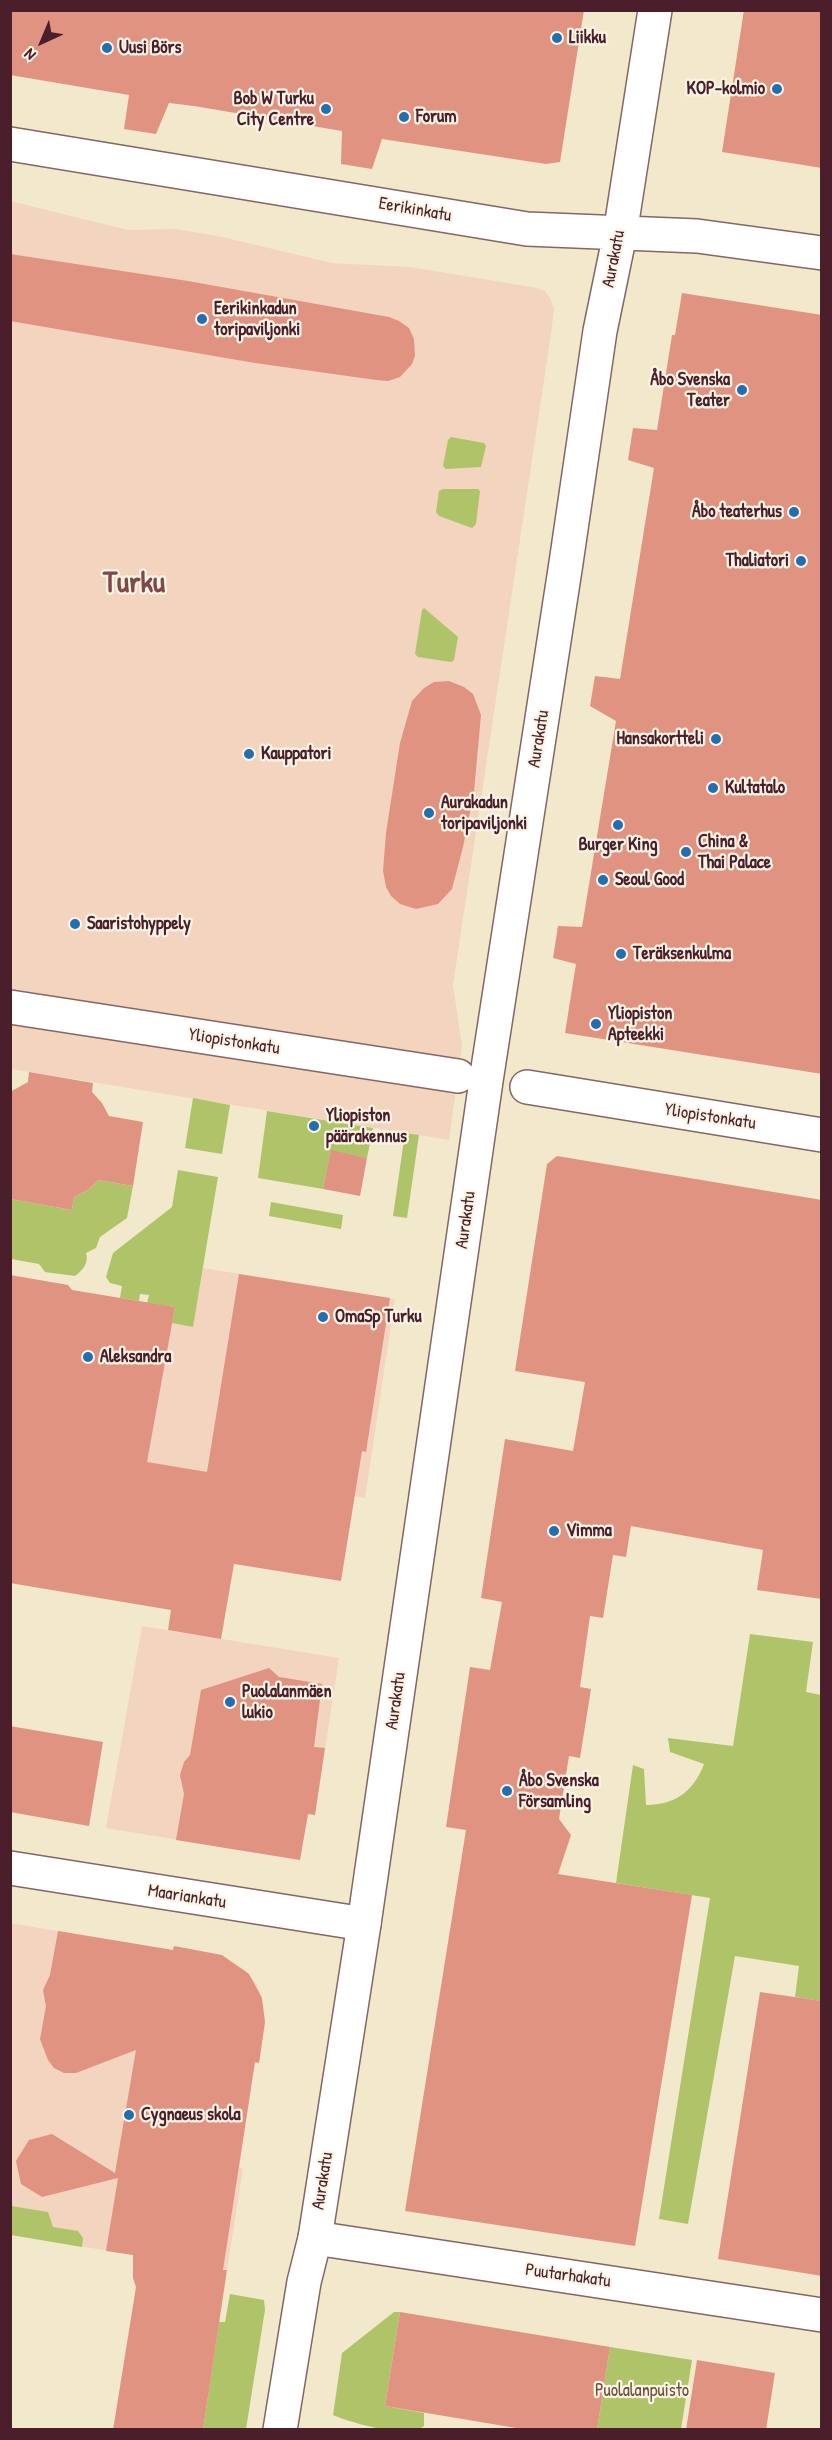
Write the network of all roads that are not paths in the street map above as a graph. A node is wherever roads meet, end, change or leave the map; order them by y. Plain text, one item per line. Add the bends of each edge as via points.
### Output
1 (655, 10) edge
2 (10, 144) edge
3 (620, 234) junction
4 (822, 253) edge
5 (10, 1007) edge
6 (458, 1076) dead end
7 (527, 1087) dead end
8 (822, 1135) edge
9 (10, 1868) edge
10 (364, 1924) junction
11 (315, 2238) junction
12 (822, 2315) edge
13 (280, 2430) edge

1 - 3 street, Aurakatu
2 - 3 street, Eerikinkatu via 527,229
3 - 4 street, Eerikinkatu via 697,236
3 - 10 street, Aurakatu via 600,331
5 - 6 street, Yliopistonkatu
7 - 8 street, Yliopistonkatu
9 - 10 street, Maariankatu
10 - 11 street, Aurakatu
11 - 12 street, Puutarhakatu
11 - 13 street, Aurakatu

